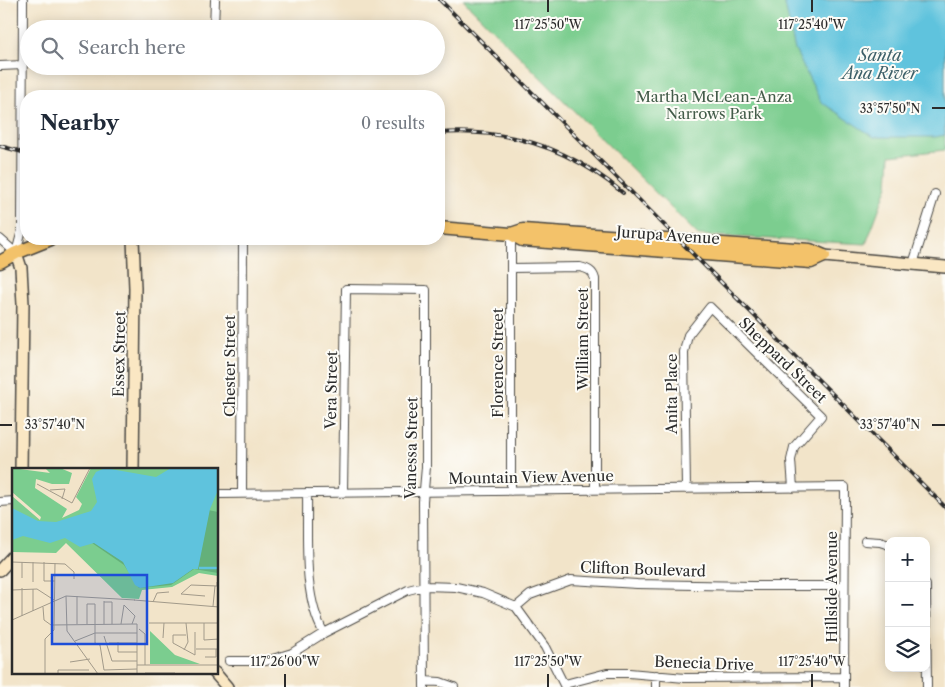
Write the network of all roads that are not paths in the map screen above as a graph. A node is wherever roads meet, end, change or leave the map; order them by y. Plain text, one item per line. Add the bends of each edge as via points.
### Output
1 (23, 0) edge
2 (215, 0) edge
3 (23, 20) edge
4 (214, 20) edge
5 (20, 65) edge
6 (0, 66) edge
7 (23, 75) edge
8 (23, 90) edge
9 (935, 194) dead end
10 (445, 228) edge
11 (511, 234) junction
12 (20, 238) edge
13 (0, 239) edge
14 (36, 245) edge
15 (133, 245) edge
16 (243, 245) edge
17 (16, 253) junction
18 (824, 256) joint
19 (0, 262) edge
20 (913, 264) junction
21 (945, 267) edge
22 (511, 268) junction
23 (346, 289) joint
24 (710, 307) joint
25 (21, 468) edge
26 (133, 468) edge
27 (845, 487) joint
28 (793, 488) junction
29 (595, 489) junction
30 (686, 489) junction
31 (511, 491) junction
32 (343, 492) junction
33 (425, 492) junction
34 (242, 493) junction
35 (307, 493) junction
36 (219, 494) edge
37 (865, 541) dead end
38 (885, 544) edge
39 (12, 557) edge
40 (0, 570) edge
41 (424, 586) junction
42 (844, 586) junction
43 (516, 607) junction
44 (927, 627) edge
45 (324, 633) junction
46 (230, 661) dead end
47 (216, 674) edge
48 (656, 676) junction
49 (844, 677) junction
50 (424, 684) edge
51 (565, 686) edge
52 (227, 687) edge
53 (454, 687) edge
54 (656, 687) edge
55 (844, 687) edge
56 (928, 687) edge

1 - 3 street
2 - 4 street
5 - 6 street
7 - 8 street
9 - 20 street
10 - 11 main road, Jurupa Avenue
11 - 18 main road, Jurupa Avenue via 522,240 811,262
11 - 22 street, Florence Street
12 - 17 street
13 - 17 street
14 - 17 main road
15 - 26 street, Essex Street
16 - 34 street, Chester Street
17 - 19 main road
17 - 25 street via 21,268 23,304
18 - 20 street, Jurupa Avenue
20 - 21 street, Jurupa Avenue
22 - 29 street, William Street via 580,267 594,274
22 - 31 street, Florence Street
23 - 32 street, Vera Street
23 - 33 street, Vanessa Street via 426,290
24 - 28 street, Sheppard Street via 821,416 794,447 791,460
24 - 30 street, Anita Place via 688,335 684,352
27 - 28 street, Mountain View Avenue
27 - 42 street, Hillside Avenue
28 - 30 street, Mountain View Avenue
29 - 30 street, Mountain View Avenue
29 - 31 street, Mountain View Avenue
31 - 33 street, Mountain View Avenue
32 - 33 street, Mountain View Avenue
32 - 35 street, Mountain View Avenue
33 - 41 street, Vanessa Street
34 - 35 street, Mountain View Avenue
34 - 36 street, Mountain View Avenue
35 - 45 street via 310,586 318,622
37 - 38 street
39 - 40 street
41 - 43 street via 456,587 483,593
41 - 45 street via 408,590
41 - 50 street, Vanessa Street
42 - 43 street, Clifton Boulevard via 637,584 571,580 530,595
42 - 49 street, Hillside Avenue
43 - 51 street via 545,647
44 - 56 street
45 - 46 street via 292,654 266,661
47 - 52 street
48 - 49 street, Benecia Drive
48 - 51 street, Benecia Drive via 607,673
48 - 54 street
49 - 55 street, Hillside Avenue
50 - 53 street via 440,682

